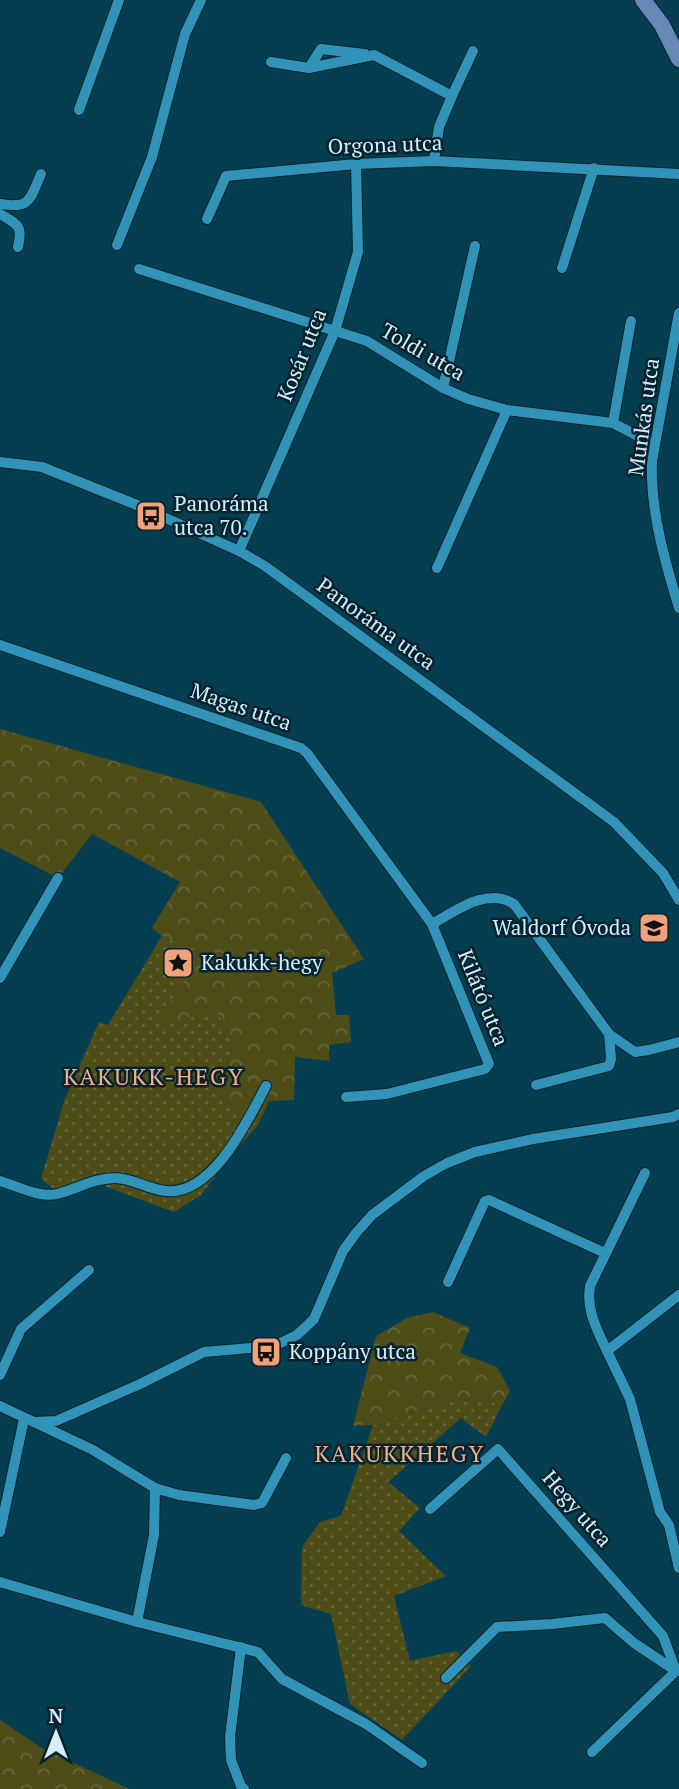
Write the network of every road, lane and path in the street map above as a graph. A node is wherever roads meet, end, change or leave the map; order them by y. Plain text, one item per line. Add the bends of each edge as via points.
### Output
1 (119, 0) edge
2 (201, 0) edge
3 (643, 0) edge
4 (473, 51) dead end
5 (374, 55) junction
6 (679, 59) edge
7 (271, 62) dead end
8 (309, 68) junction
9 (452, 96) junction
10 (79, 110) dead end
11 (434, 161) junction
12 (355, 164) junction
13 (594, 168) junction
14 (41, 174) dead end
15 (679, 174) edge
16 (0, 204) edge
17 (0, 214) edge
18 (207, 219) dead end
19 (117, 246) dead end
20 (475, 246) dead end
21 (18, 247) dead end
22 (562, 268) dead end
23 (139, 269) dead end
24 (679, 313) edge
25 (631, 321) dead end
26 (335, 331) junction
27 (443, 388) junction
28 (507, 410) junction
29 (613, 423) junction
30 (655, 445) junction
31 (0, 462) edge
32 (239, 551) junction
33 (437, 568) dead end
34 (679, 608) edge
35 (0, 645) edge
36 (58, 878) dead end
37 (679, 900) edge
38 (432, 924) junction
39 (0, 978) edge
40 (609, 1034) junction
41 (679, 1042) edge
42 (536, 1085) dead end
43 (266, 1086) dead end
44 (345, 1097) dead end
45 (679, 1114) edge
46 (645, 1173) dead end
47 (0, 1181) edge
48 (605, 1253) junction
49 (89, 1270) dead end
50 (447, 1282) dead end
51 (679, 1295) edge
52 (607, 1351) junction
53 (0, 1375) edge
54 (0, 1406) edge
55 (29, 1421) junction
56 (286, 1458) dead end
57 (155, 1488) junction
58 (430, 1509) dead end
59 (0, 1532) edge
60 (679, 1568) edge
61 (0, 1582) edge
62 (137, 1622) junction
63 (241, 1647) junction
64 (677, 1671) edge
65 (446, 1678) dead end
66 (592, 1752) dead end
67 (422, 1763) dead end
68 (244, 1789) edge

1 - 10 street
2 - 19 street via 185,34 152,157
3 - 6 main road
4 - 9 street
5 - 8 street
5 - 8 street via 321,49
5 - 9 street
7 - 8 street
9 - 11 street via 439,127
11 - 12 street, Orgona utca
11 - 13 street, Orgona utca
12 - 18 street, Orgona utca via 226,176
12 - 26 street, Kosár utca via 358,252
13 - 15 street, Orgona utca
13 - 22 street
14 - 16 street via 30,200 22,206
17 - 21 street via 19,226
20 - 27 street
23 - 26 street, Toldi utca
24 - 30 street, Munkás utca
25 - 29 street
26 - 27 street, Toldi utca via 367,341
26 - 32 street, Kosár utca
27 - 28 street, Toldi utca
28 - 29 street, Toldi utca
28 - 33 street
29 - 30 street, Toldi utca
30 - 34 street, Munkás utca via 652,477 657,517
31 - 32 street, Panoráma utca via 42,467
32 - 37 street, Panoráma utca via 614,822 663,873
35 - 38 street, Magas utca via 301,748
36 - 39 street
38 - 40 street via 469,903 503,897 514,904
38 - 44 street, Kilátó utca via 489,1064 485,1069 400,1091
40 - 41 street via 635,1052
40 - 42 street via 609,1066
43 - 47 street via 222,1159 190,1188 167,1191 117,1178 42,1194
45 - 55 street via 533,1139 447,1163 372,1215 355,1233 314,1320 297,1335 274,1346 204,1352 56,1422
46 - 48 street
48 - 50 street via 489,1200
48 - 52 street via 590,1286 589,1305
49 - 53 street via 20,1329
51 - 52 street
52 - 60 street via 630,1399
54 - 55 street
55 - 57 street via 93,1450
55 - 59 street
56 - 57 street via 262,1503 254,1505 179,1496
57 - 62 street via 154,1535
58 - 64 street, Hegy utca via 498,1449 663,1636
61 - 62 street
62 - 63 street
63 - 67 street via 258,1652 282,1679 366,1724
63 - 68 street via 230,1737 231,1760
64 - 65 street via 605,1618 497,1627
64 - 66 street

